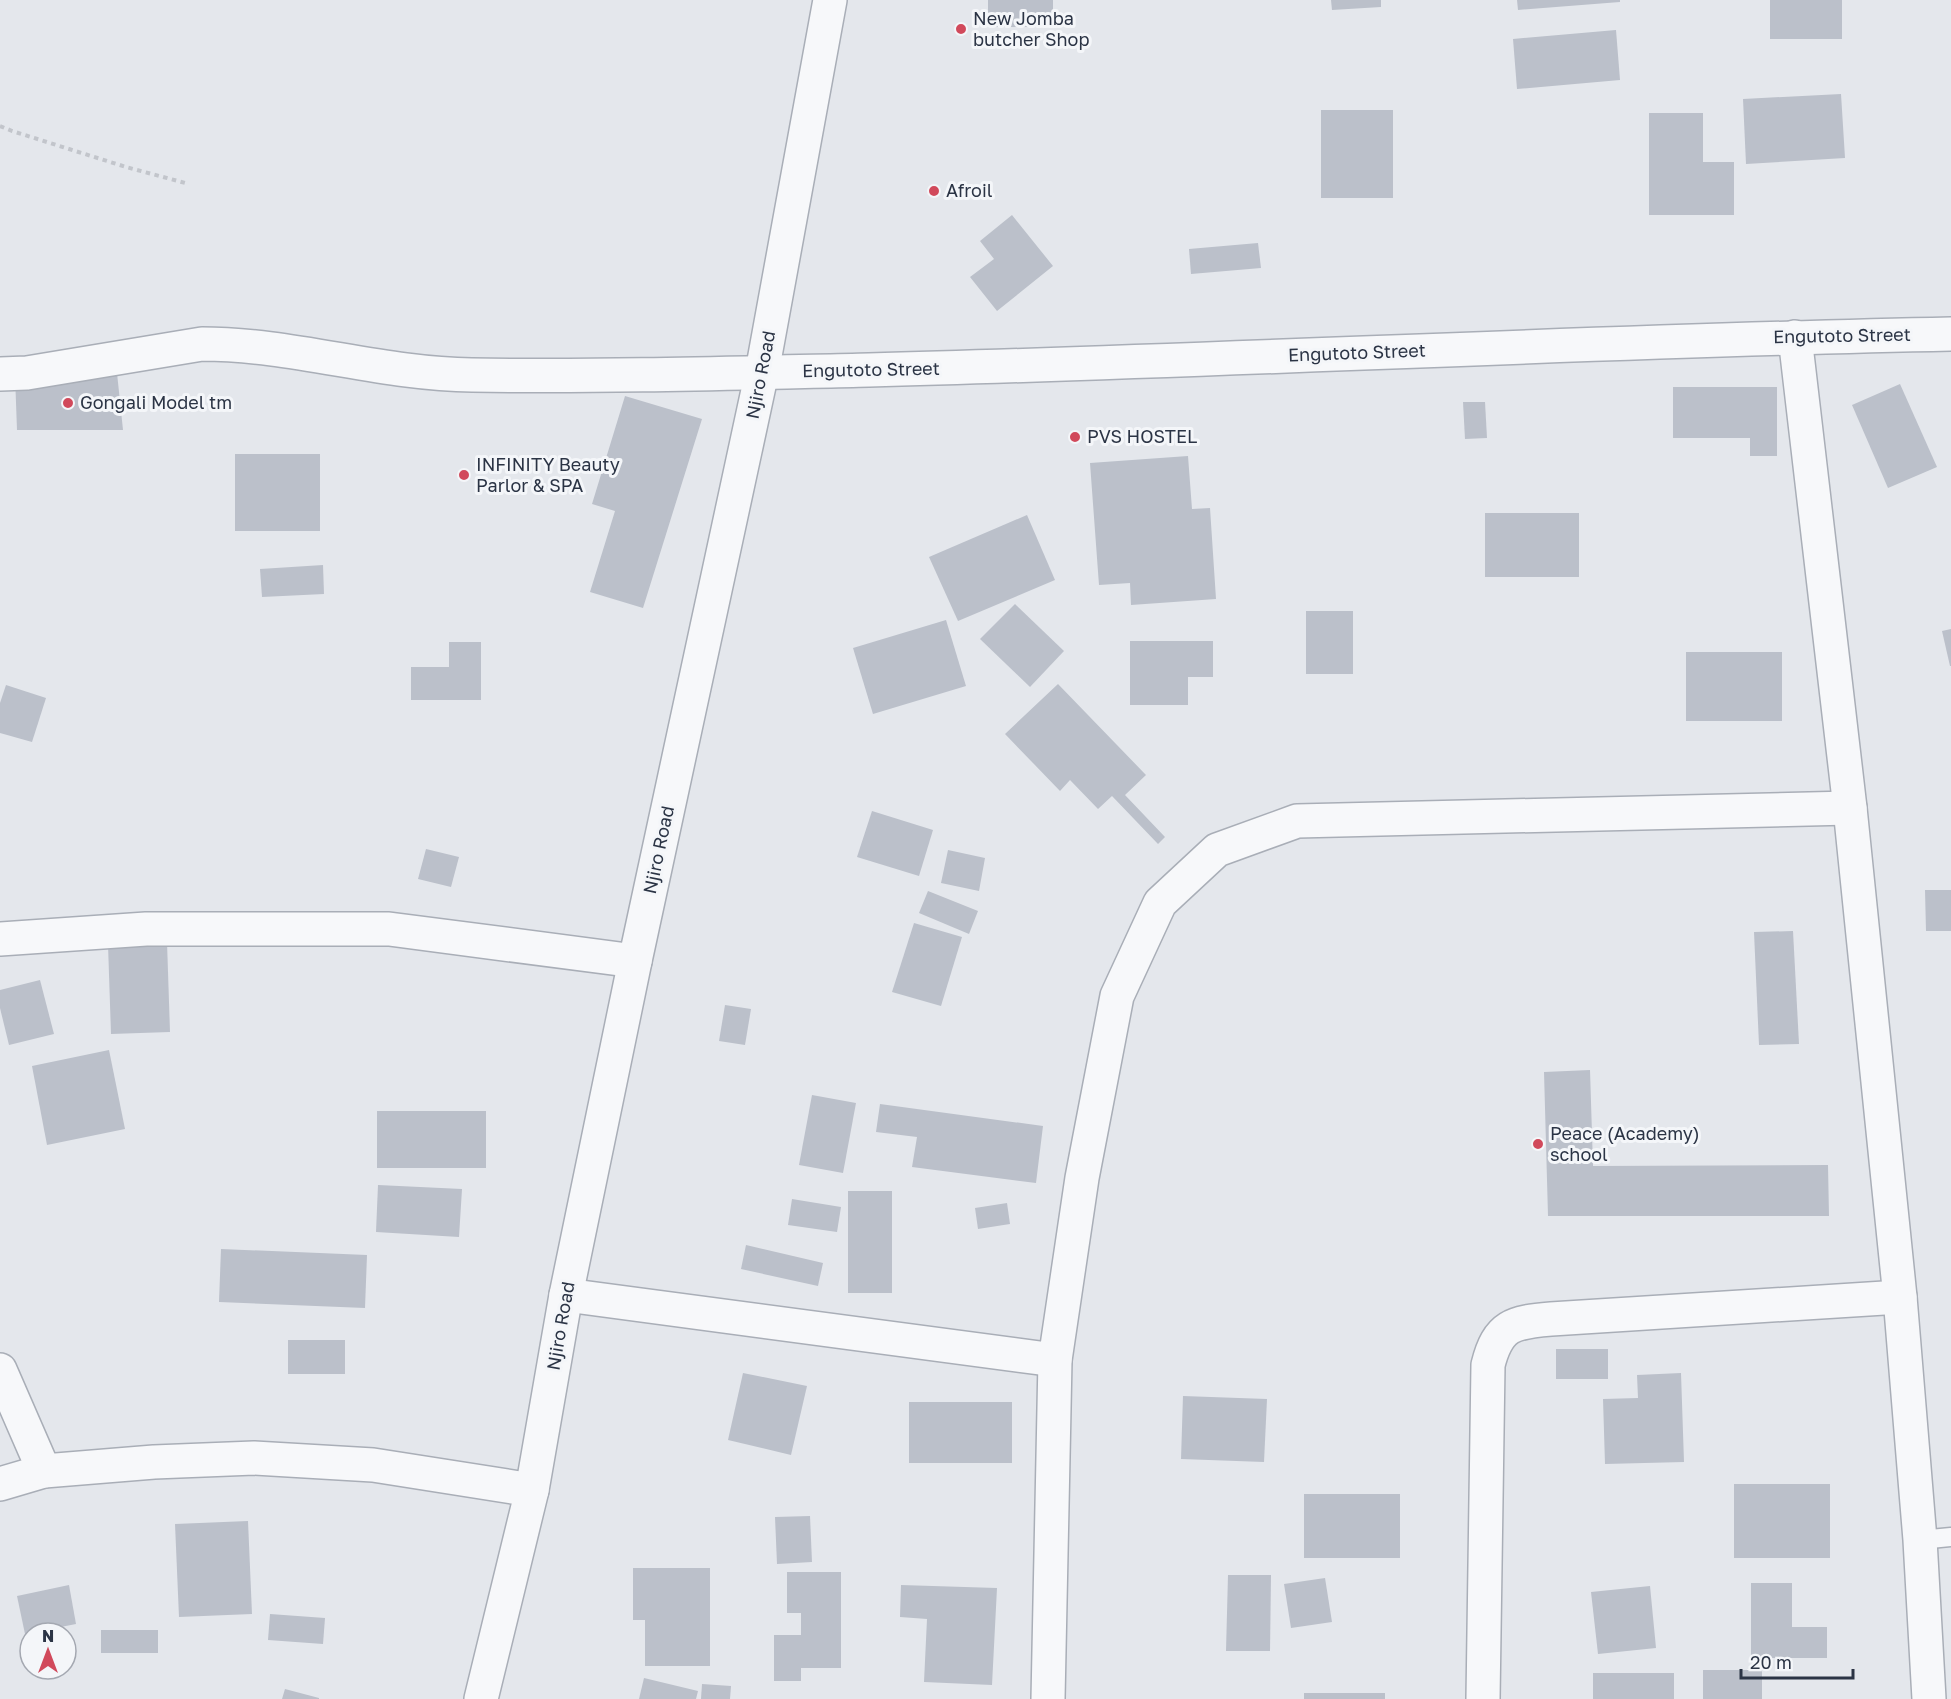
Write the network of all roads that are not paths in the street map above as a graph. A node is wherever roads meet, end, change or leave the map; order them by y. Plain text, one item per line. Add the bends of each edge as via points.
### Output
1 (830, 0) edge
2 (1951, 334) edge
3 (1795, 337) junction
4 (762, 372) junction
5 (0, 374) edge
6 (1850, 808) junction
7 (0, 939) edge
8 (635, 961) junction
9 (566, 1295) junction
10 (1900, 1297) junction
11 (1055, 1360) junction
12 (0, 1370) edge
13 (44, 1471) junction
14 (0, 1484) edge
15 (532, 1490) junction
16 (1935, 1539) edge
17 (481, 1699) edge
18 (1048, 1699) edge
19 (1483, 1699) edge
20 (1929, 1699) edge

1 - 4 street, Njiro Road
2 - 3 street, Engutoto Street
3 - 4 street, Engutoto Street
3 - 6 street
4 - 5 street, Engutoto Street via 466,375 393,368 285,349 202,344
4 - 8 street, Njiro Road
6 - 10 street
6 - 11 street via 1298,821 1217,850 1160,903 1116,996 1082,1178
7 - 8 street via 146,929 389,929
8 - 9 street, Njiro Road
9 - 11 street
9 - 15 street, Njiro Road
10 - 16 street
10 - 19 street via 1540,1320 1519,1322 1502,1333 1492,1348 1488,1365
11 - 18 street
12 - 13 street
13 - 14 street
13 - 15 street via 254,1458 373,1465
15 - 17 street, Njiro Road
16 - 20 street

